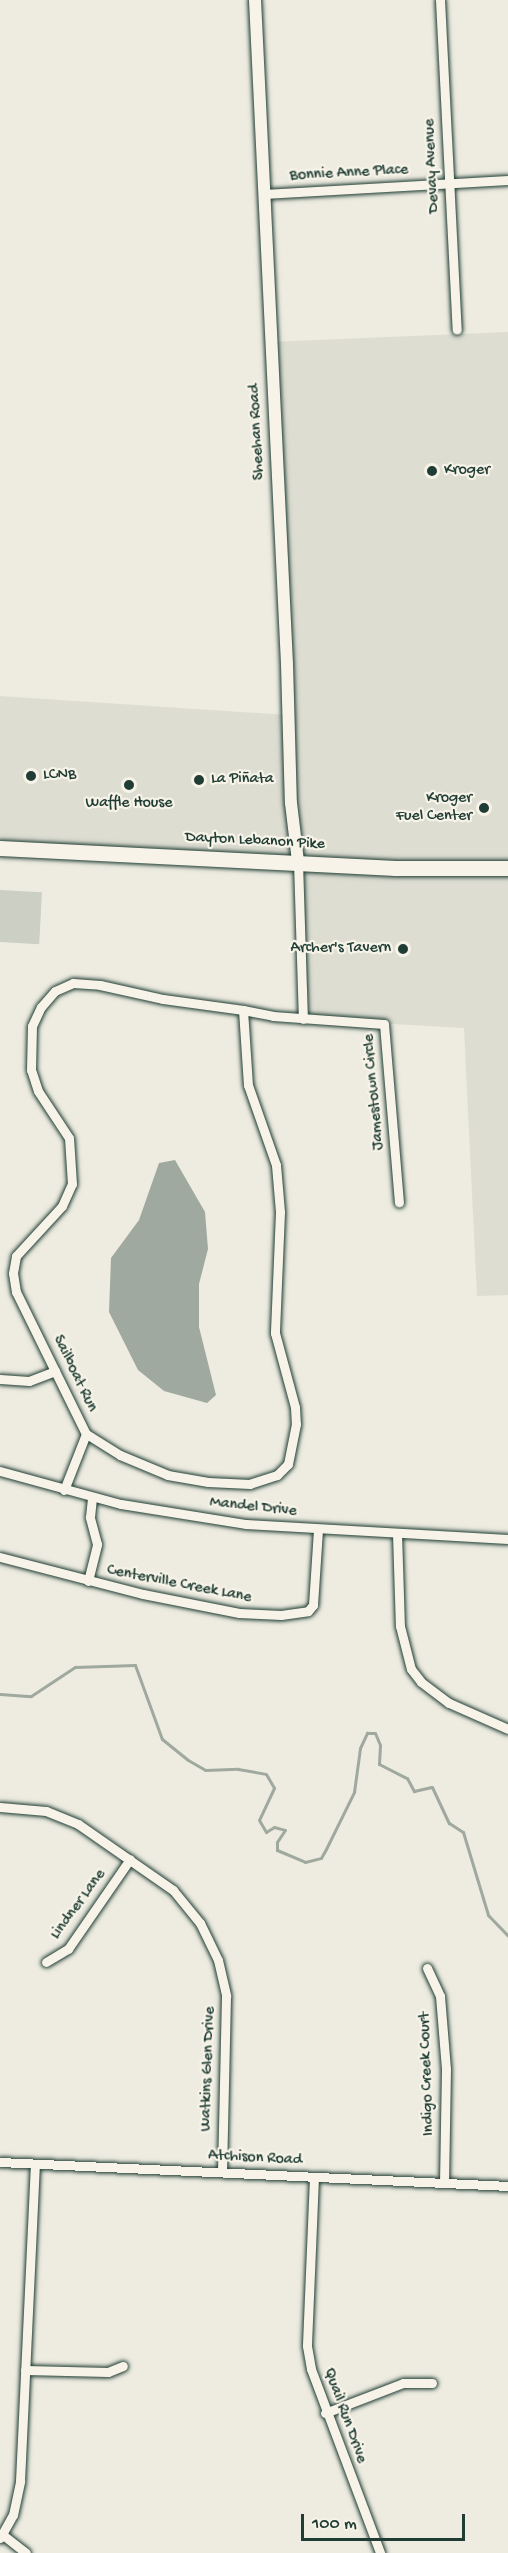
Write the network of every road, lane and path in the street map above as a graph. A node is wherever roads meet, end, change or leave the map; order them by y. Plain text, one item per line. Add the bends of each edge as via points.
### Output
1 (255, 0) edge
2 (440, 0) edge
3 (508, 180) edge
4 (449, 183) junction
5 (264, 194) junction
6 (457, 330) dead end
7 (0, 848) edge
8 (298, 862) junction
9 (508, 868) edge
10 (243, 1010) junction
11 (303, 1019) junction
12 (399, 1202) dead end
13 (55, 1371) junction
14 (0, 1379) edge
15 (86, 1434) junction
16 (0, 1471) edge
17 (64, 1490) junction
18 (92, 1497) junction
19 (318, 1529) junction
20 (397, 1533) junction
21 (508, 1539) edge
22 (0, 1557) edge
23 (88, 1581) junction
24 (508, 1729) edge
25 (0, 1807) edge
26 (130, 1859) junction
27 (46, 1962) dead end
28 (427, 1968) dead end
29 (0, 2162) edge
30 (35, 2165) junction
31 (222, 2172) junction
32 (314, 2177) junction
33 (444, 2182) junction
34 (508, 2186) edge
35 (123, 2366) dead end
36 (26, 2370) junction
37 (432, 2384) dead end
38 (325, 2413) junction
39 (1, 2536) edge
40 (26, 2553) edge
41 (380, 2553) edge

1 - 5 street, Sheehan Road
2 - 4 street, Devay Avenue
3 - 4 street, Bonnie Anne Place
4 - 5 street, Bonnie Anne Place
4 - 6 street, Devay Avenue
5 - 8 street, Sheehan Road via 291,803
7 - 8 main road, Dayton Lebanon Pike
8 - 9 main road, Dayton Lebanon Pike via 395,868
8 - 11 street
10 - 11 street, Sailboat Run
10 - 13 street, Sailboat Run via 73,983 55,991 41,1007 32,1026 31,1070 38,1091 69,1138 72,1184 62,1206 16,1256 12,1273 16,1292
10 - 15 street, Sailboat Run via 248,1085 276,1165 280,1212 275,1333 296,1424 288,1464 277,1474 250,1484 208,1482 168,1475 120,1455
11 - 12 street, Jamestown Circle via 384,1024
13 - 14 street via 29,1381
13 - 15 street, Sailboat Run
15 - 17 street
16 - 17 street, Mandel Drive
17 - 18 street, Mandel Drive
18 - 19 street, Mandel Drive via 235,1523
18 - 23 street via 90,1517 97,1544
19 - 20 street, Mandel Drive
19 - 23 street, Centerville Creek Lane via 315,1599 308,1611 258,1616
20 - 21 street, Mandel Drive
20 - 24 street via 400,1626 411,1669 421,1682 449,1703
22 - 23 street, Centerville Creek Lane
25 - 26 street, Watkins Glen Drive via 29,1808 62,1817
26 - 27 street, Lindner Lane via 68,1948
26 - 31 street, Watkins Glen Drive via 188,1906 218,1960 227,2018
28 - 33 street, Indigo Creek Court via 440,1996 446,2059
29 - 30 street, Atchison Road
30 - 31 street, Atchison Road
30 - 36 street
31 - 32 street, Atchison Road
32 - 33 street, Atchison Road
32 - 38 street, Quail Run Drive via 308,2346 316,2390
33 - 34 street, Atchison Road
35 - 36 street via 108,2372
36 - 39 street via 19,2494
37 - 38 street via 403,2383
38 - 41 street, Quail Run Drive
39 - 40 street

